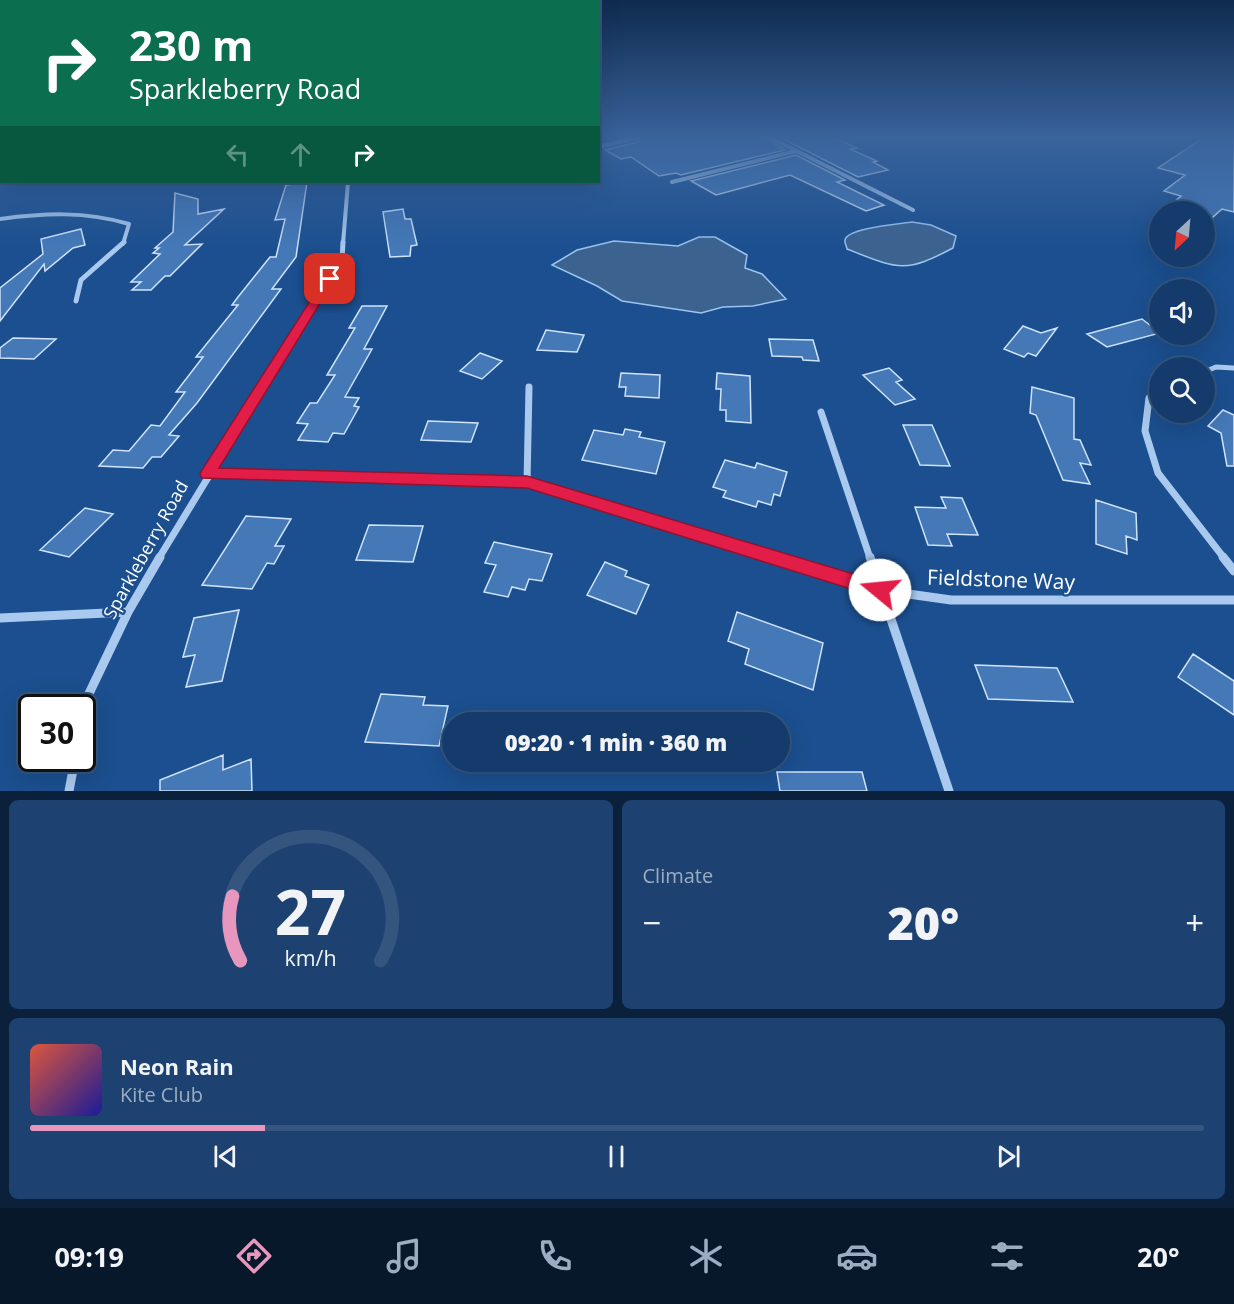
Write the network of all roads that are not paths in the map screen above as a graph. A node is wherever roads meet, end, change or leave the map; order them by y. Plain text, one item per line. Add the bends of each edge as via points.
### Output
1 (701, 175) edge
2 (844, 175) edge
3 (672, 182) dead end
4 (348, 183) edge
5 (913, 210) dead end
6 (0, 219) edge
7 (76, 301) dead end
8 (1215, 367) edge
9 (1234, 368) edge
10 (529, 387) dead end
11 (1149, 398) edge
12 (821, 412) dead end
13 (208, 474) junction
14 (527, 482) junction
15 (1234, 571) edge
16 (880, 590) junction
17 (1234, 600) edge
18 (128, 612) junction
19 (0, 618) edge
20 (89, 694) edge
21 (73, 772) edge
22 (69, 791) edge
23 (949, 791) edge

1 - 3 street
2 - 5 street
4 - 13 street, Sparkleberry Road via 342,260
6 - 7 street via 55,212 103,215 129,224 123,244 81,280
8 - 9 street
10 - 14 street
11 - 15 street via 1145,431 1158,473
12 - 16 street
13 - 14 street, Fieldstone Way
13 - 18 street, Sparkleberry Road
14 - 16 street, Fieldstone Way
16 - 17 street, Fieldstone Way via 951,600
16 - 23 street
18 - 19 street
18 - 20 street, Sparkleberry Road
21 - 22 street

